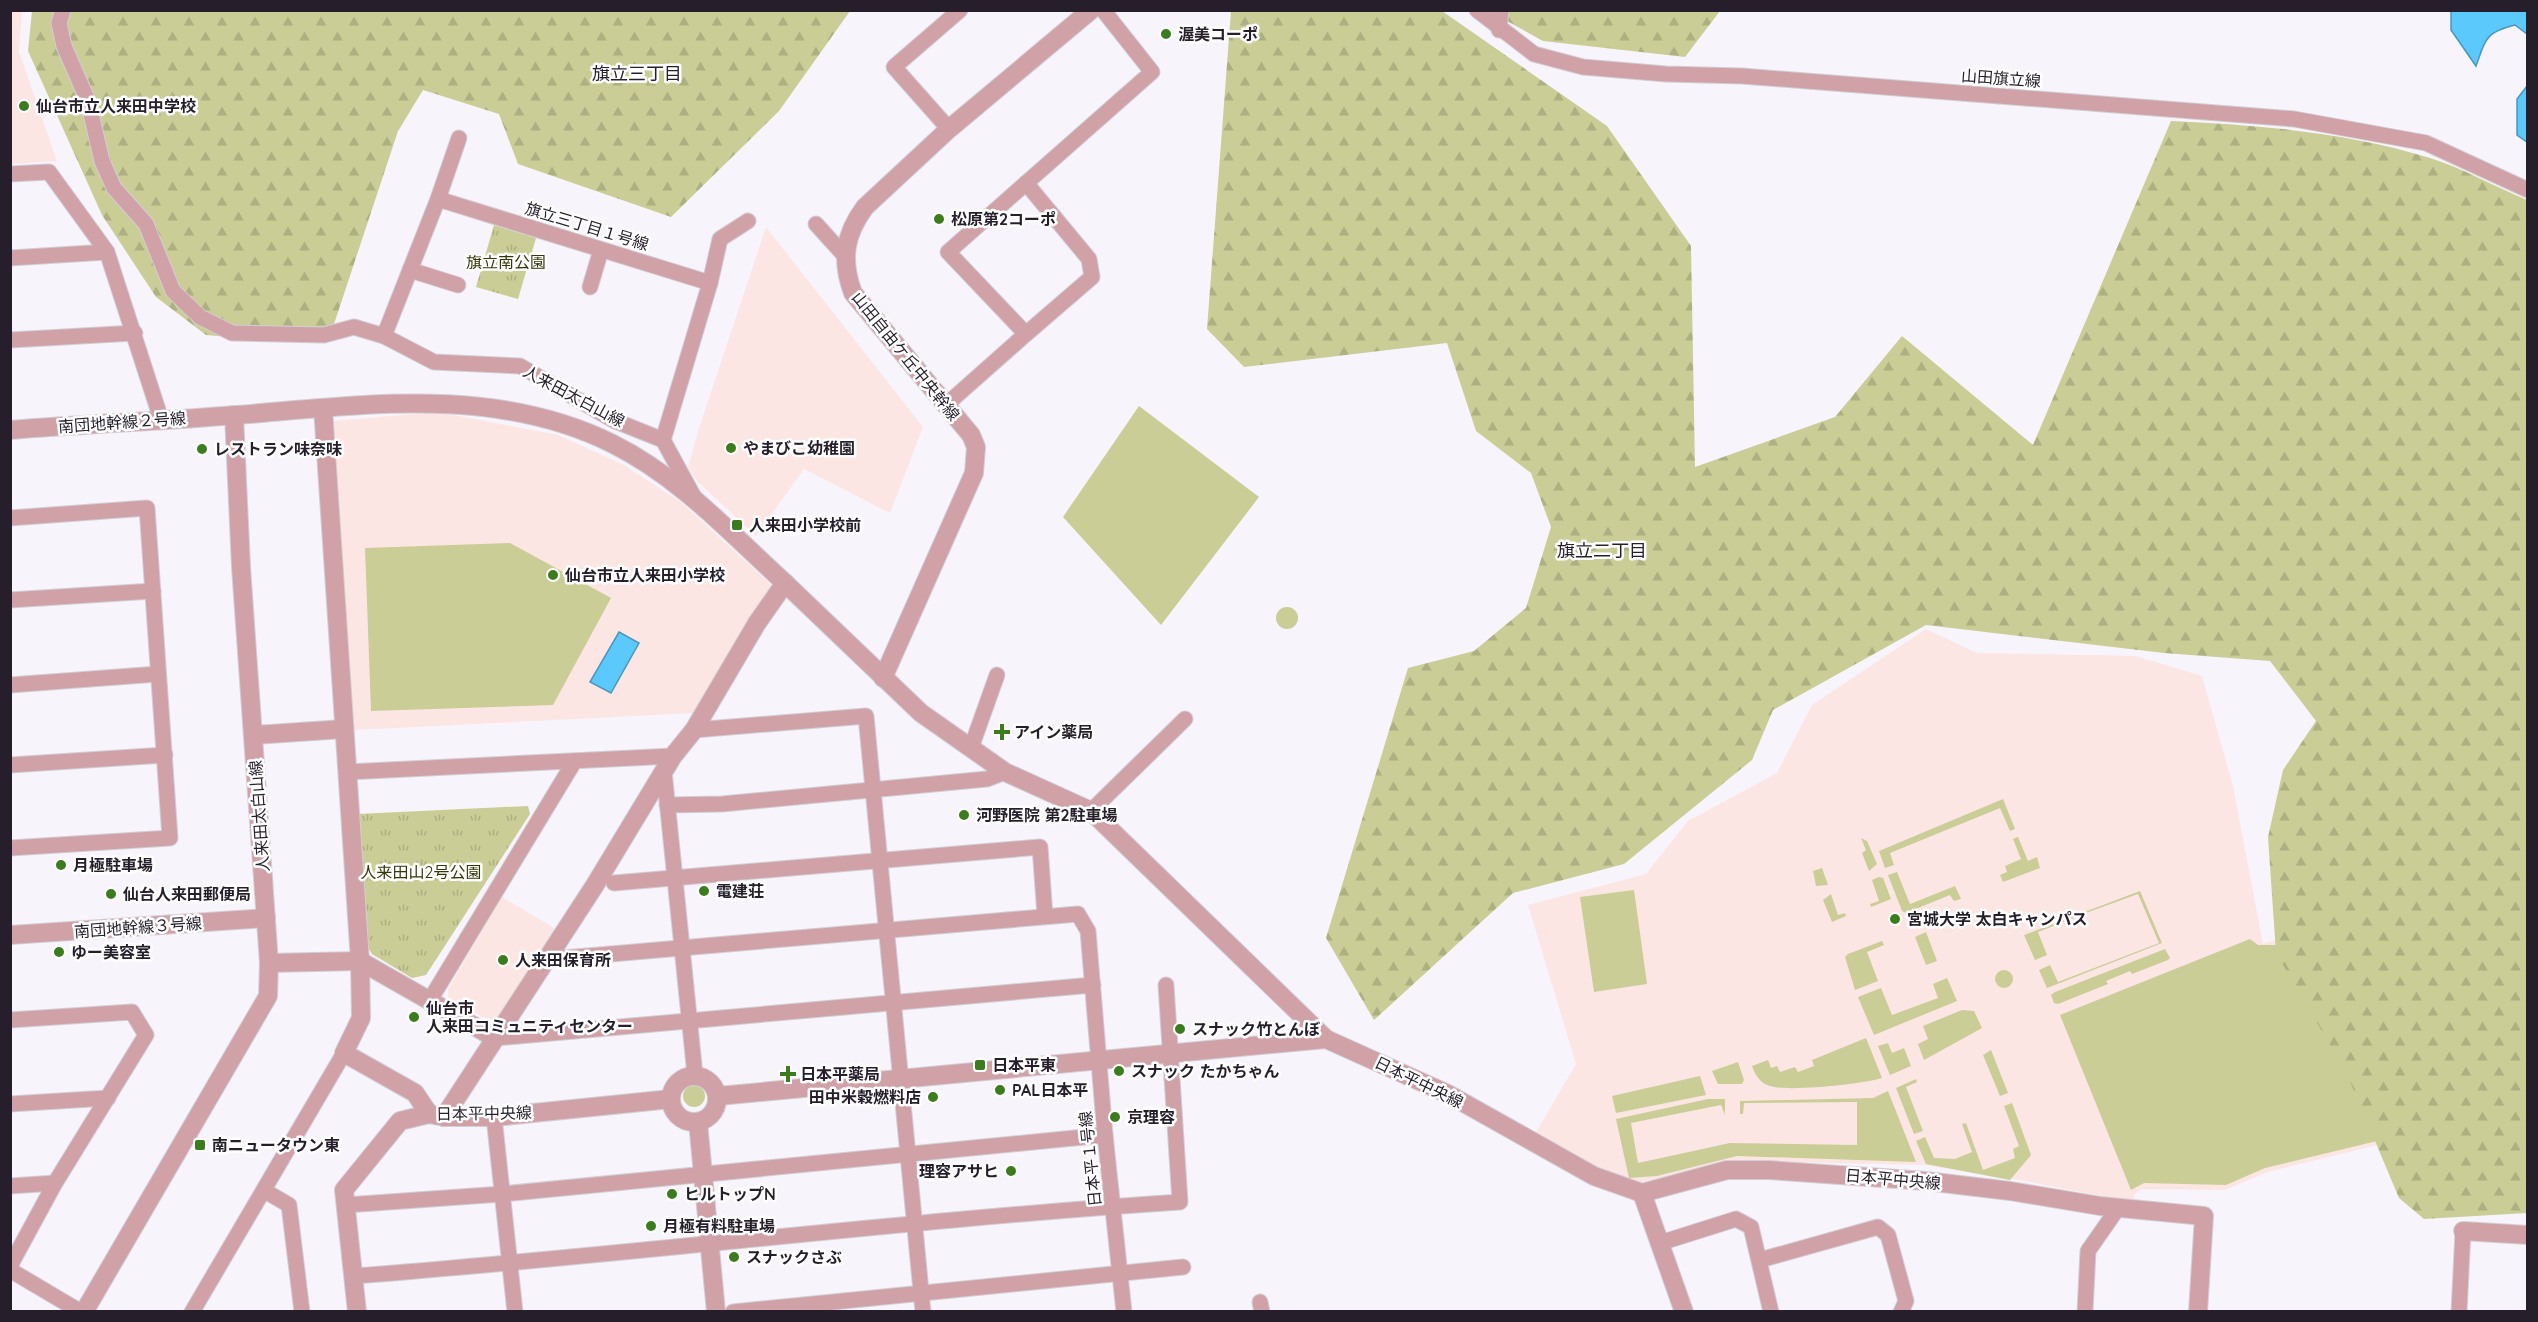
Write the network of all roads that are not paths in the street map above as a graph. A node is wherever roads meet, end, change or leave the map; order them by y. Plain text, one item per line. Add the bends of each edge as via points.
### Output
1 (63, 10) edge
2 (960, 10) edge
3 (1091, 10) edge
4 (1103, 10) edge
5 (1477, 10) edge
6 (1501, 10) edge
7 (1499, 30) junction
8 (949, 129) junction
9 (459, 138) dead end
10 (10, 174) edge
11 (1026, 183) junction
12 (2528, 190) edge
13 (438, 199) junction
14 (748, 222) dead end
15 (816, 224) dead end
16 (601, 249) junction
17 (107, 252) junction
18 (844, 255) junction
19 (10, 258) edge
20 (410, 270) junction
21 (710, 283) junction
22 (458, 285) dead end
23 (590, 287) dead end
24 (135, 333) junction
25 (1026, 334) junction
26 (384, 336) junction
27 (10, 340) edge
28 (947, 404) junction
29 (323, 408) junction
30 (234, 415) junction
31 (161, 419) junction
32 (10, 430) edge
33 (663, 440) junction
34 (694, 497) junction
35 (10, 518) edge
36 (785, 583) junction
37 (153, 591) junction
38 (10, 600) edge
39 (158, 674) junction
40 (997, 675) dead end
41 (883, 678) junction
42 (10, 685) edge
43 (1185, 719) dead end
44 (344, 729) junction
45 (694, 730) junction
46 (254, 735) junction
47 (971, 748) junction
48 (165, 754) junction
49 (574, 762) junction
50 (668, 763) junction
51 (10, 765) edge
52 (347, 772) junction
53 (1005, 772) junction
54 (873, 789) junction
55 (667, 805) junction
56 (1091, 811) junction
57 (10, 848) edge
58 (880, 861) junction
59 (673, 880) junction
60 (614, 883) dead end
61 (1045, 916) junction
62 (266, 918) junction
63 (886, 931) junction
64 (10, 935) edge
65 (680, 948) junction
66 (564, 958) dead end
67 (360, 961) junction
68 (269, 963) junction
69 (1093, 985) junction
70 (1166, 985) dead end
71 (430, 1000) junction
72 (893, 1003) junction
73 (10, 1020) edge
74 (688, 1022) junction
75 (495, 1038) junction
76 (1326, 1039) junction
77 (344, 1053) junction
78 (1170, 1056) junction
79 (1098, 1061) junction
80 (695, 1075) junction
81 (900, 1077) junction
82 (718, 1096) junction
83 (108, 1098) junction
84 (671, 1099) junction
85 (10, 1104) edge
86 (437, 1116) junction
87 (494, 1117) junction
88 (698, 1122) junction
89 (1105, 1135) junction
90 (908, 1155) junction
91 (703, 1174) junction
92 (54, 1183) junction
93 (10, 1186) edge
94 (265, 1191) junction
95 (1642, 1193) junction
96 (502, 1194) junction
97 (346, 1205) junction
98 (1113, 1206) junction
99 (2118, 1208) junction
100 (915, 1222) junction
101 (2463, 1231) joint
102 (2528, 1235) edge
103 (1660, 1243) junction
104 (708, 1244) junction
105 (1760, 1260) junction
106 (509, 1264) junction
107 (1184, 1267) dead end
108 (10, 1268) edge
109 (1121, 1274) junction
110 (354, 1276) junction
111 (921, 1291) junction
112 (301, 1295) junction
113 (83, 1311) edge
114 (192, 1311) edge
115 (290, 1311) edge
116 (302, 1311) edge
117 (357, 1311) edge
118 (515, 1311) edge
119 (716, 1311) edge
120 (733, 1311) edge
121 (923, 1311) edge
122 (1124, 1311) edge
123 (1684, 1311) edge
124 (1771, 1311) edge
125 (1901, 1311) edge
126 (2085, 1311) edge
127 (2198, 1311) edge
128 (2459, 1311) edge

1 - 26 street, 人来田太白山線 via 59,23 64,46 88,101 102,160 114,188 146,224 173,291 200,317 232,333 324,335 354,327
2 - 8 street via 894,67
3 - 8 street, 山田自由ケ丘中央幹線
4 - 11 street via 1152,72
5 - 7 street, 山田旗立線
6 - 7 street
7 - 12 street, 山田旗立線 via 1534,54 1583,67 2294,119 2426,143
8 - 18 street, 山田自由ケ丘中央幹線 via 865,207 855,220
9 - 13 street
10 - 17 street via 49,172
11 - 25 street via 1089,259 1092,277
11 - 25 street via 948,252
13 - 16 street, 旗立三丁目１号線
13 - 20 street
14 - 21 street via 720,239
15 - 18 street
16 - 21 street, 旗立三丁目１号線
16 - 23 street
17 - 19 street
17 - 24 street
18 - 28 street, 山田自由ケ丘中央幹線 via 853,293
20 - 22 street
20 - 26 street
21 - 33 street
24 - 27 street
24 - 31 street
25 - 28 street
26 - 33 street, 人来田太白山線 via 434,362 520,366 613,420
28 - 41 street, 山田自由ケ丘中央幹線 via 976,447 974,473
29 - 30 street, 南団地幹線２号線
29 - 34 street, 南団地幹線２号線 via 417,402 491,407 572,426 651,465
29 - 44 street
30 - 31 street, 南団地幹線２号線
30 - 46 street, 人来田太白山線
31 - 32 street, 南団地幹線２号線
33 - 34 street
34 - 36 street, 南団地幹線２号線
35 - 37 street via 147,508
36 - 41 street, 南団地幹線２号線
36 - 45 street
37 - 38 street
37 - 39 street
39 - 42 street
39 - 48 street
40 - 47 street
41 - 47 street, 南団地幹線２号線 via 921,713
43 - 56 street
44 - 46 street
44 - 52 street
45 - 50 street
45 - 54 street via 867,716
46 - 62 street, 人来田太白山線
47 - 53 street, 南団地幹線２号線
48 - 51 street
48 - 57 street via 170,838
49 - 50 street
49 - 52 street
49 - 71 street
50 - 55 street
50 - 75 street via 595,885
52 - 67 street
53 - 54 street via 987,779
53 - 56 street, 南団地幹線２号線
54 - 55 street via 722,804
54 - 58 street
55 - 59 street
56 - 76 street, 南団地幹線２号線
58 - 59 street
58 - 61 street via 1040,847
58 - 63 street
59 - 60 street
59 - 65 street
61 - 63 street
61 - 69 street, 日本平１号線 via 1078,914 1088,931
62 - 64 street, 南団地幹線３号線
62 - 68 street, 人来田太白山線
63 - 65 street
63 - 72 street
65 - 66 street
65 - 74 street
67 - 68 street
67 - 71 street
67 - 77 street via 362,1018
68 - 113 street, 人来田太白山線 via 268,996
69 - 72 street
69 - 79 street, 日本平１号線
70 - 78 street
71 - 75 street
72 - 74 street
72 - 81 street
73 - 83 street via 132,1012 146,1035
74 - 75 street
74 - 80 street
75 - 86 street
76 - 78 street
76 - 95 street, 日本平中央線 via 1448,1094 1594,1176
77 - 86 street via 415,1093
77 - 94 street
78 - 79 street
78 - 98 street via 1180,1202
79 - 81 street
79 - 89 street, 日本平１号線
80 - 82 street via 708,1079
80 - 84 street via 675,1084
81 - 82 street
81 - 90 street
82 - 88 street via 715,1110
83 - 85 street
83 - 92 street
84 - 87 street, 日本平中央線
84 - 88 street via 676,1114
86 - 87 street, 日本平中央線
86 - 97 street, 日本平中央線 via 400,1121 344,1190
87 - 96 street
88 - 91 street
89 - 90 street
89 - 98 street, 日本平１号線
90 - 91 street
90 - 100 street
91 - 96 street
91 - 104 street
92 - 93 street
92 - 108 street
94 - 112 street via 289,1205
94 - 114 street
95 - 99 street, 日本平中央線 via 1727,1170 1768,1170 1926,1181
95 - 103 street
96 - 97 street
96 - 106 street
97 - 110 street, 日本平中央線
98 - 100 street
98 - 109 street, 日本平１号線
99 - 126 street via 2088,1251
99 - 127 street, 日本平中央線 via 2204,1216
100 - 104 street
100 - 111 street
101 - 102 street
101 - 128 street
103 - 105 street via 1736,1219 1751,1227
103 - 123 street
104 - 106 street
104 - 119 street
105 - 124 street
105 - 125 street via 1878,1227 1888,1235 1906,1301
106 - 110 street
106 - 118 street
107 - 109 street
108 - 113 street
109 - 111 street
109 - 122 street, 日本平１号線
110 - 117 street, 日本平中央線
111 - 120 street
111 - 121 street
112 - 115 street
112 - 116 street

